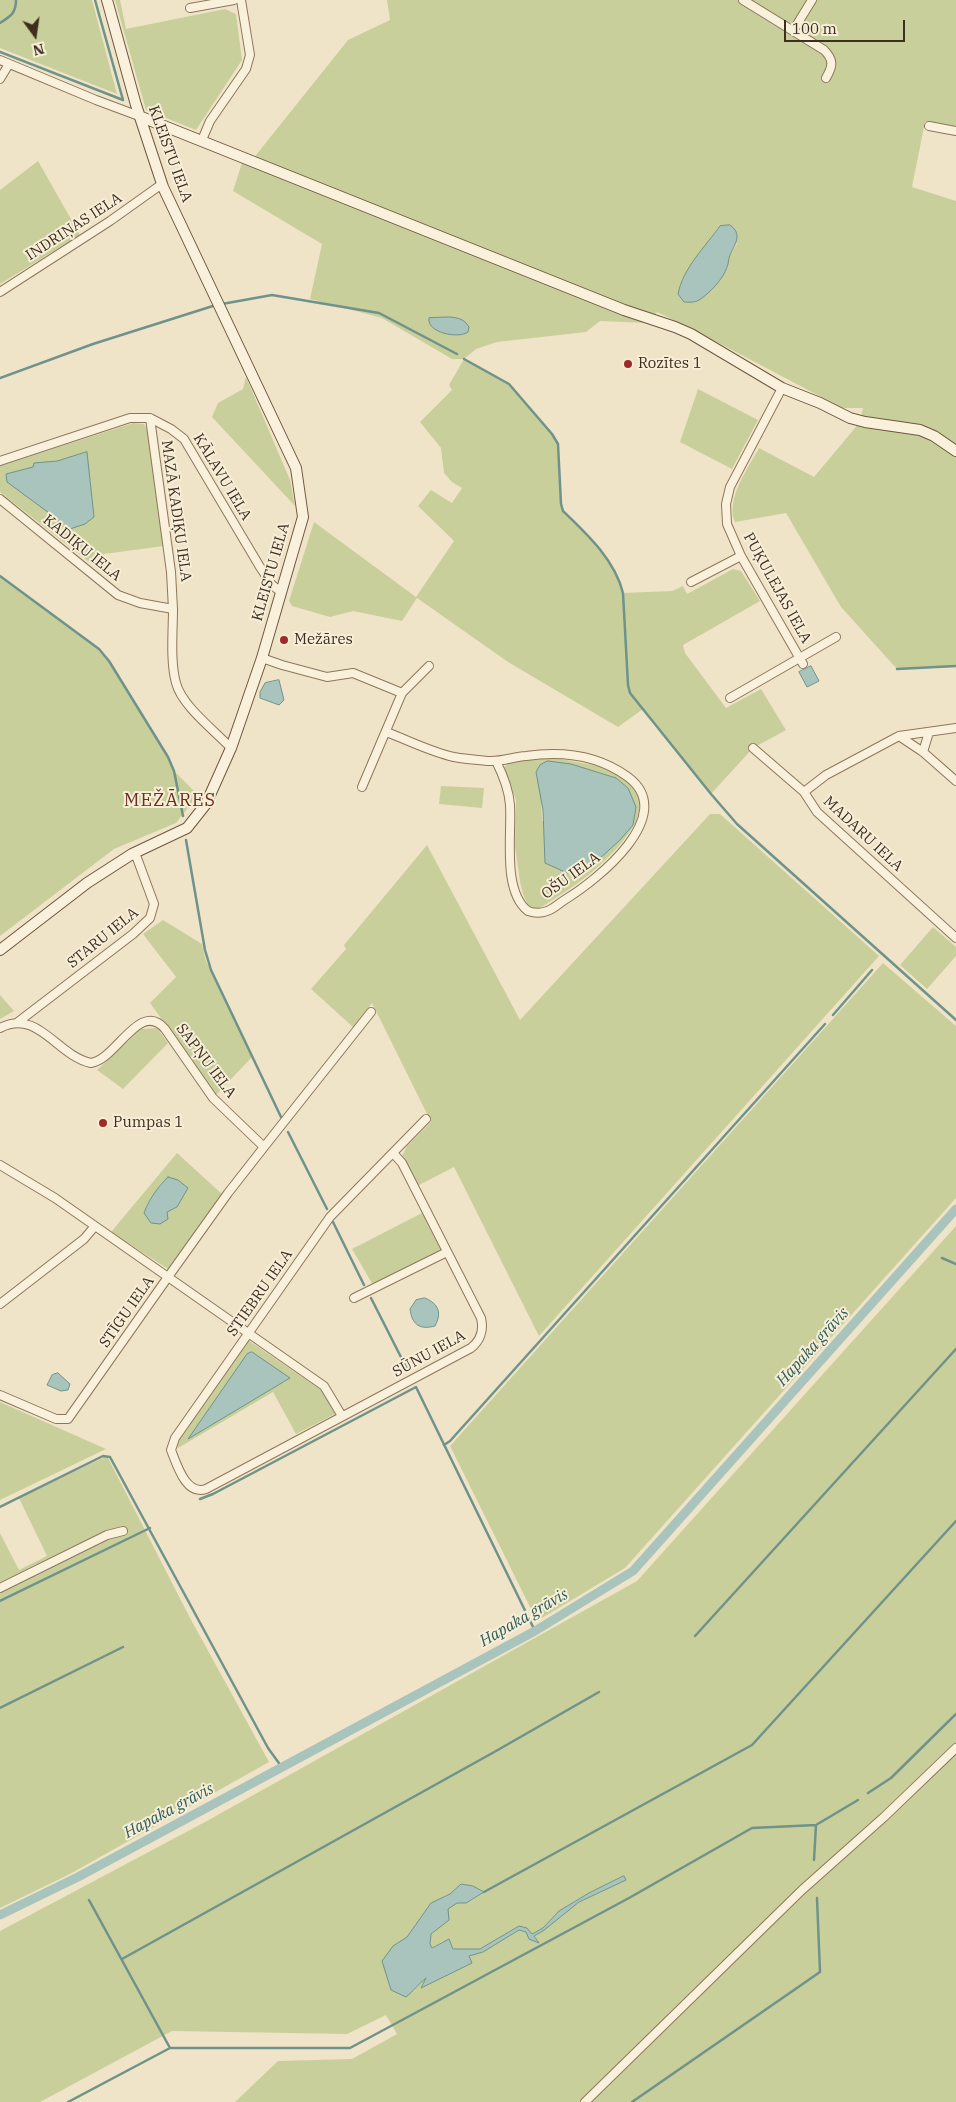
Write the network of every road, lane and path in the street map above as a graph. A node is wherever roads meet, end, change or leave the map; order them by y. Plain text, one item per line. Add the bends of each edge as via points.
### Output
1 (107, 0) edge
2 (234, 0) edge
3 (240, 0) edge
4 (743, 0) edge
5 (812, 0) edge
6 (190, 8) dead end
7 (793, 31) junction
8 (0, 60) edge
9 (9, 64) junction
10 (826, 78) dead end
11 (0, 79) edge
12 (139, 116) junction
13 (928, 126) dead end
14 (956, 131) edge
15 (202, 140) junction
16 (162, 184) junction
17 (0, 292) edge
18 (782, 388) junction
19 (150, 418) junction
20 (956, 451) edge
21 (0, 461) edge
22 (0, 500) edge
23 (741, 556) junction
24 (691, 582) dead end
25 (281, 592) junction
26 (173, 609) junction
27 (836, 637) dead end
28 (262, 658) junction
29 (801, 660) junction
30 (429, 666) dead end
31 (402, 693) junction
32 (730, 698) dead end
33 (956, 728) edge
34 (386, 732) junction
35 (929, 732) junction
36 (899, 736) junction
37 (231, 748) junction
38 (753, 748) dead end
39 (923, 752) junction
40 (496, 761) junction
41 (956, 782) edge
42 (362, 787) dead end
43 (804, 792) junction
44 (132, 854) junction
45 (956, 938) edge
46 (0, 950) edge
47 (371, 1012) dead end
48 (18, 1022) junction
49 (0, 1028) edge
50 (426, 1119) dead end
51 (264, 1147) junction
52 (393, 1153) junction
53 (0, 1165) edge
54 (95, 1226) junction
55 (448, 1252) junction
56 (168, 1277) junction
57 (354, 1298) dead end
58 (0, 1304) edge
59 (248, 1333) junction
60 (0, 1394) edge
61 (342, 1416) junction
62 (206, 1489) joint
63 (123, 1531) dead end
64 (0, 1588) edge
65 (956, 1748) edge
66 (585, 2102) edge

1 - 12 street, KLEISTU IELA
2 - 6 street
3 - 15 street via 250,54 246,69 210,120
4 - 7 street
5 - 7 street
7 - 10 street via 830,56 831,69
8 - 9 street
9 - 11 street
9 - 12 street
12 - 15 street
12 - 16 street, KLEISTU IELA
13 - 14 street
15 - 18 street via 624,310 675,327 707,342
16 - 17 street, INDRIŅAS IELA
16 - 25 street, KLEISTU IELA via 296,468 303,518
18 - 20 street via 850,418 920,430
18 - 23 street, PUĶULEJAS IELA via 730,487 726,504 727,524
19 - 21 street via 130,418
19 - 25 street, KĀLAVU IELA via 184,439 260,567
19 - 26 street, MAZĀ KADIĶU IELA
22 - 26 street, KADIĶU IELA via 118,595
23 - 24 street
23 - 29 street, PUĶULEJAS IELA
25 - 28 street, KLEISTU IELA
26 - 37 street via 176,684 187,704
27 - 29 street
28 - 31 street via 326,677 353,673
28 - 37 street, KLEISTU IELA
29 - 32 street
30 - 31 street
31 - 34 street
33 - 35 street
34 - 40 street, OŠU IELA via 454,757
34 - 42 street
35 - 36 street
35 - 39 street
36 - 39 street
36 - 43 street via 826,776
37 - 44 street, KLEISTU IELA via 206,804 187,828
38 - 43 street, MADARU IELA
39 - 41 street
40 - 40 street, OŠU IELA via 544,754 581,757 627,776 643,797 643,816 637,829 612,864 592,882 546,912 528,912 518,901 511,876 509,799
43 - 45 street, MADARU IELA via 817,812
44 - 46 street, KLEISTU IELA via 87,883
44 - 48 street, STARU IELA via 137,858 154,904 150,918
47 - 51 street
48 - 49 street
48 - 51 street, SAPŅU IELA via 30,1025 91,1063 104,1058 139,1024 147,1020 157,1022 218,1103
50 - 52 street, STIEBRU IELA
51 - 56 street
52 - 55 street, SŪNU IELA via 402,1163
52 - 59 street, STIEBRU IELA via 330,1217
53 - 54 street, STĪGU IELA via 41,1188
54 - 56 street, STĪGU IELA
54 - 58 street via 84,1239
55 - 57 street
55 - 61 street, SŪNU IELA via 482,1321 477,1343
56 - 59 street
56 - 60 street, STĪGU IELA via 68,1419 56,1419
59 - 61 street via 324,1386
59 - 62 street, STIEBRU IELA via 170,1447 188,1485 195,1490
61 - 62 street, SŪNU IELA
63 - 64 street via 107,1535
65 - 66 street via 802,1890

